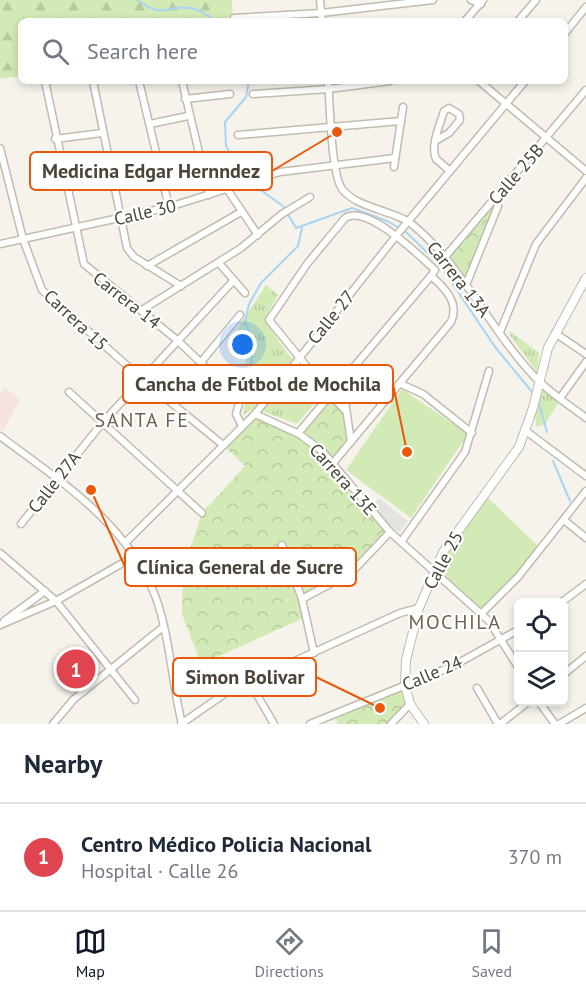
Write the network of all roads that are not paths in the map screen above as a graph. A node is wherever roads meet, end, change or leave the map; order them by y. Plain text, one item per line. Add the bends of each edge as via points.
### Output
1 (320, 0) edge
2 (433, 0) edge
3 (471, 0) edge
4 (536, 0) edge
5 (412, 2) edge
6 (482, 2) edge
7 (586, 7) edge
8 (321, 13) junction
9 (234, 18) dead end
10 (322, 18) edge
11 (468, 18) edge
12 (521, 18) edge
13 (568, 29) edge
14 (46, 84) edge
15 (94, 84) edge
16 (140, 84) edge
17 (182, 84) edge
18 (328, 84) edge
19 (367, 84) edge
20 (483, 84) edge
21 (523, 84) edge
22 (329, 89) junction
23 (586, 90) edge
24 (230, 94) dead end
25 (253, 94) dead end
26 (185, 99) junction
27 (507, 103) junction
28 (404, 107) dead end
29 (188, 116) junction
30 (401, 121) junction
31 (150, 124) junction
32 (332, 127) junction
33 (102, 133) junction
34 (238, 135) dead end
35 (548, 138) junction
36 (56, 139) junction
37 (435, 141) junction
38 (0, 148) edge
39 (395, 159) junction
40 (335, 165) junction
41 (394, 167) dead end
42 (450, 171) junction
43 (586, 171) edge
44 (586, 178) edge
45 (227, 189) junction
46 (209, 195) junction
47 (310, 197) dead end
48 (495, 197) junction
49 (169, 207) junction
50 (241, 212) junction
51 (122, 218) junction
52 (407, 223) junction
53 (75, 228) junction
54 (399, 233) junction
55 (258, 235) junction
56 (23, 239) junction
57 (0, 244) edge
58 (445, 257) junction
59 (219, 262) junction
60 (147, 266) junction
61 (430, 276) junction
62 (586, 278) edge
63 (234, 280) junction
64 (466, 285) junction
65 (181, 286) junction
66 (578, 291) junction
67 (245, 293) dead end
68 (586, 296) edge
69 (142, 310) junction
70 (240, 315) dead end
71 (500, 332) junction
72 (555, 333) junction
73 (177, 340) junction
74 (586, 354) edge
75 (298, 357) junction
76 (201, 362) junction
77 (586, 362) edge
78 (489, 371) dead end
79 (141, 378) junction
80 (342, 381) junction
81 (539, 382) junction
82 (401, 384) junction
83 (69, 392) dead end
84 (330, 395) junction
85 (560, 398) junction
86 (346, 411) junction
87 (255, 414) junction
88 (586, 418) edge
89 (103, 422) junction
90 (242, 426) junction
91 (526, 431) junction
92 (472, 433) junction
93 (298, 434) junction
94 (0, 436) edge
95 (351, 442) junction
96 (223, 445) junction
97 (333, 463) junction
98 (586, 476) edge
99 (56, 478) junction
100 (586, 490) edge
101 (179, 491) junction
102 (202, 513) dead end
103 (564, 520) junction
104 (21, 524) dead end
105 (390, 531) junction
106 (586, 538) edge
107 (126, 542) junction
108 (401, 542) junction
109 (282, 546) dead end
110 (0, 553) edge
111 (135, 556) junction
112 (434, 569) junction
113 (586, 584) edge
114 (45, 591) junction
115 (568, 598) edge
116 (302, 599) junction
117 (56, 601) junction
118 (419, 608) junction
119 (482, 613) junction
120 (0, 625) edge
121 (163, 627) junction
122 (514, 633) edge
123 (502, 640) junction
124 (314, 653) junction
125 (586, 656) edge
126 (514, 659) edge
127 (111, 668) junction
128 (568, 671) edge
129 (249, 681) junction
130 (405, 685) junction
131 (477, 688) dead end
132 (135, 700) dead end
133 (410, 704) junction
134 (523, 706) edge
135 (542, 706) edge
136 (586, 708) edge
137 (53, 724) edge
138 (181, 724) edge
139 (274, 724) edge
140 (310, 724) edge
141 (391, 724) edge
142 (424, 724) edge
143 (499, 724) edge
144 (557, 724) edge

1 - 8 street
2 - 5 street
3 - 6 street
4 - 12 street
5 - 8 street
6 - 11 street
7 - 13 street
8 - 9 street
8 - 10 street
14 - 36 street, Carrera 14
15 - 33 street
16 - 31 street
17 - 26 street
18 - 22 street, Carrera 13A
19 - 22 street
20 - 27 street
21 - 27 street, Calle 27
22 - 25 street
22 - 32 street, Carrera 13A
23 - 35 street, Calle 25B
24 - 26 street
26 - 29 street
27 - 35 street
27 - 42 street, Calle 27
28 - 30 street
29 - 31 street
29 - 46 street
30 - 32 street
30 - 39 street
31 - 49 street
32 - 34 street
32 - 40 street, Carrera 13A
33 - 36 street
33 - 51 street
35 - 43 street
35 - 48 street, Calle 25B
36 - 53 street, Carrera 14
37 - 37 street via 444,111 449,108 459,114 460,120 449,133
37 - 42 street via 434,156
38 - 56 street, Carrera 15
39 - 40 street, Calle 30
39 - 41 street
40 - 45 street, Calle 30 via 280,172
40 - 52 street, Carrera 13A via 341,187 349,196
42 - 52 street, Calle 27
44 - 71 street via 536,244
45 - 46 street, Calle 30
45 - 50 street
46 - 49 street, Calle 30
47 - 55 street
48 - 58 street, Calle 25B
48 - 64 street via 498,206
49 - 51 street, Calle 30
50 - 55 street
50 - 60 street
51 - 53 street, Calle 30
51 - 60 street via 127,248
52 - 54 street, Calle 27
52 - 58 street, Carrera 13A
53 - 56 street, Calle 30
53 - 69 street, Carrera 14 via 81,256 90,271
54 - 61 street via 435,270
54 - 75 street, Calle 27
54 - 75 street via 348,215 307,264 269,318
55 - 59 street
56 - 57 street, Calle 30
56 - 79 street, Carrera 15 via 42,290
58 - 64 street, Carrera 13A
59 - 63 street
59 - 65 street
60 - 65 street
61 - 80 street
61 - 82 street via 450,295 455,313
62 - 66 street, Calle 25
63 - 67 street
63 - 73 street, Calle 27A
64 - 71 street, Carrera 13A
65 - 69 street
66 - 68 street
66 - 72 street, Calle 25
69 - 73 street, Carrera 14
70 - 76 street
71 - 81 street, Carrera 13A
72 - 74 street
72 - 81 street, Calle 25
73 - 76 street, Carrera 14
73 - 79 street, Calle 27A
75 - 84 street
75 - 87 street, Calle 27
76 - 90 street, Carrera 14 via 240,400 236,414
77 - 85 street
78 - 92 street
79 - 89 street, Calle 27A
79 - 96 street, Carrera 15
80 - 84 street
80 - 86 street
81 - 85 street, Carrera 13A
81 - 91 street, Calle 25
82 - 92 street via 423,394
82 - 95 street
83 - 89 street
84 - 86 street
84 - 93 street
85 - 88 street, Carrera 13A
86 - 95 street
87 - 90 street
87 - 93 street, Carrera 13E
89 - 99 street, Calle 27A
89 - 101 street
90 - 96 street
91 - 98 street
91 - 112 street, Calle 25 via 508,465 455,533
92 - 108 street via 465,452
93 - 97 street, Carrera 13E
94 - 99 street
95 - 97 street
96 - 101 street
97 - 105 street, Carrera 13E
99 - 104 street, Calle 27A
99 - 107 street via 105,518
100 - 103 street
101 - 102 street
101 - 107 street
103 - 106 street
103 - 119 street via 518,578
105 - 108 street, Carrera 13E
105 - 116 street via 352,572
107 - 111 street
108 - 112 street, Carrera 13E
109 - 116 street
110 - 114 street
111 - 117 street
111 - 121 street via 156,600
112 - 118 street, Calle 25
112 - 119 street, Carrera 13E
113 - 115 street
114 - 117 street
114 - 120 street
116 - 124 street
117 - 120 street
117 - 127 street
118 - 124 street, Calle 25
118 - 130 street via 406,660
119 - 123 street, Carrera 13E
121 - 127 street
121 - 138 street
122 - 123 street, Calle 24
123 - 126 street, Carrera 13E
123 - 130 street, Calle 24
124 - 129 street, Calle 25
125 - 128 street
127 - 132 street
127 - 137 street via 74,699
129 - 138 street, Calle 25
129 - 139 street
130 - 133 street
130 - 140 street, Calle 24
131 - 143 street
133 - 141 street
133 - 142 street
134 - 143 street
135 - 144 street
136 - 144 street

